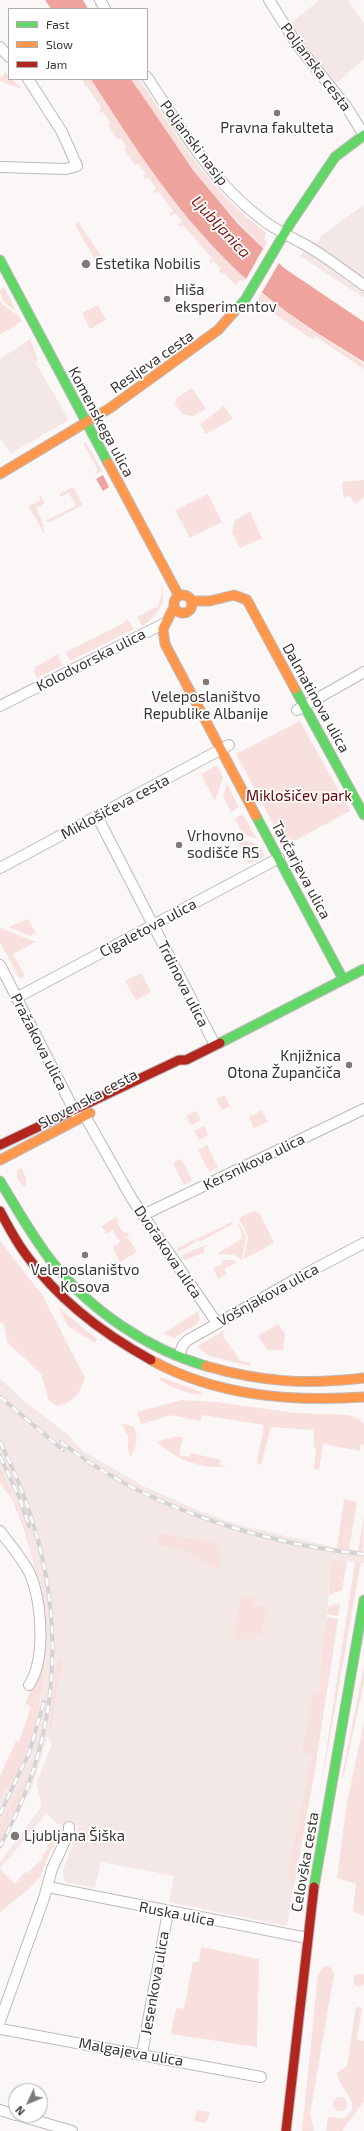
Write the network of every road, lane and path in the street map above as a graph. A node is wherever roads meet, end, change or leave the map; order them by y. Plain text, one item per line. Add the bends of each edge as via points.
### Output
1 (269, 0) edge
2 (0, 47) edge
3 (8, 56) edge
4 (148, 79) edge
5 (31, 82) edge
6 (364, 135) edge
7 (0, 167) edge
8 (283, 234) junction
9 (0, 260) edge
10 (364, 285) edge
11 (86, 424) junction
12 (0, 474) edge
13 (179, 596) junction
14 (191, 601) junction
15 (174, 607) junction
16 (163, 624) junction
17 (364, 672) edge
18 (0, 706) edge
19 (301, 708) junction
20 (225, 748) junction
21 (364, 815) edge
22 (97, 816) junction
23 (279, 858) junction
24 (0, 868) edge
25 (153, 926) junction
26 (0, 965) edge
27 (364, 969) edge
28 (343, 979) junction
29 (16, 998) junction
30 (215, 1045) junction
31 (364, 1109) edge
32 (79, 1115) junction
33 (0, 1145) edge
34 (0, 1160) edge
35 (0, 1181) edge
36 (1, 1215) edge
37 (143, 1215) junction
38 (364, 1243) edge
39 (217, 1323) junction
40 (179, 1355) junction
41 (364, 1378) edge
42 (364, 1397) edge
43 (321, 1398) junction
44 (360, 1407) dead end
45 (0, 1531) edge
46 (364, 1600) edge
47 (29, 1685) dead end
48 (69, 1827) dead end
49 (48, 1887) junction
50 (168, 1912) junction
51 (307, 1938) junction
52 (0, 2021) edge
53 (0, 2029) edge
54 (142, 2054) junction
55 (261, 2077) dead end
56 (44, 2123) edge
57 (72, 2131) edge
58 (286, 2131) edge

1 - 6 street, Poljanska cesta via 298,46 351,112
2 - 3 street
4 - 8 street, Poljanski nasip via 187,138 217,177 257,216
5 - 7 street via 62,132 77,166
6 - 8 main road, Resljeva cesta via 335,157
8 - 10 street, Poljanski nasip via 317,252
8 - 11 main road, Resljeva cesta via 237,310 207,340
9 - 11 main road, Komenskega ulica
11 - 12 main road, Resljeva cesta
11 - 13 main road, Komenskega ulica
13 - 14 main road via 187,596
13 - 15 main road
14 - 15 main road via 191,607 186,612 180,612
14 - 19 main road, Dalmatinova ulica via 210,601 229,596 242,596 247,600
15 - 16 main road, Kolodvorska ulica
16 - 18 street, Kolodvorska ulica
16 - 20 main road, Tavčarjeva ulica via 165,644
17 - 19 street
19 - 21 main road, Dalmatinova ulica
20 - 22 street, Miklošičeva cesta
20 - 23 main road, Tavčarjeva ulica
22 - 24 street, Miklošičeva cesta
22 - 25 street, Trdinova ulica
23 - 25 street, Cigaletova ulica
23 - 28 main road, Tavčarjeva ulica
25 - 29 street, Cigaletova ulica
25 - 30 street, Trdinova ulica
26 - 29 street, Pražakova ulica
27 - 28 main road, Slovenska cesta
28 - 30 main road, Slovenska cesta
29 - 32 street, Pražakova ulica
30 - 32 main road, Slovenska cesta via 186,1060 182,1066
31 - 37 street, Kersnikova ulica
32 - 33 main road, Slovenska cesta
32 - 34 main road, Slovenska cesta
32 - 37 street, Dvořakova ulica via 102,1145
35 - 40 main road via 38,1243 79,1292 125,1329 147,1342
36 - 43 main road via 43,1276 80,1313 153,1362 178,1373 237,1391 286,1398
37 - 39 street, Dvořakova ulica
38 - 39 street, Vošnjakova ulica
39 - 40 street, Vošnjakova ulica via 188,1340
40 - 41 main road via 223,1372 272,1381 318,1382
42 - 43 main road
43 - 44 main road via 334,1405
45 - 47 street via 30,1574 40,1617 40,1657 35,1676
46 - 51 main road, Celovška cesta
48 - 49 street via 52,1869
49 - 50 street, Ruska ulica
49 - 52 street
50 - 51 street, Ruska ulica
50 - 54 street, Jesenkova ulica
51 - 58 main road, Celovška cesta
53 - 54 street, Malgajeva ulica
54 - 55 street, Malgajeva ulica
56 - 57 street

